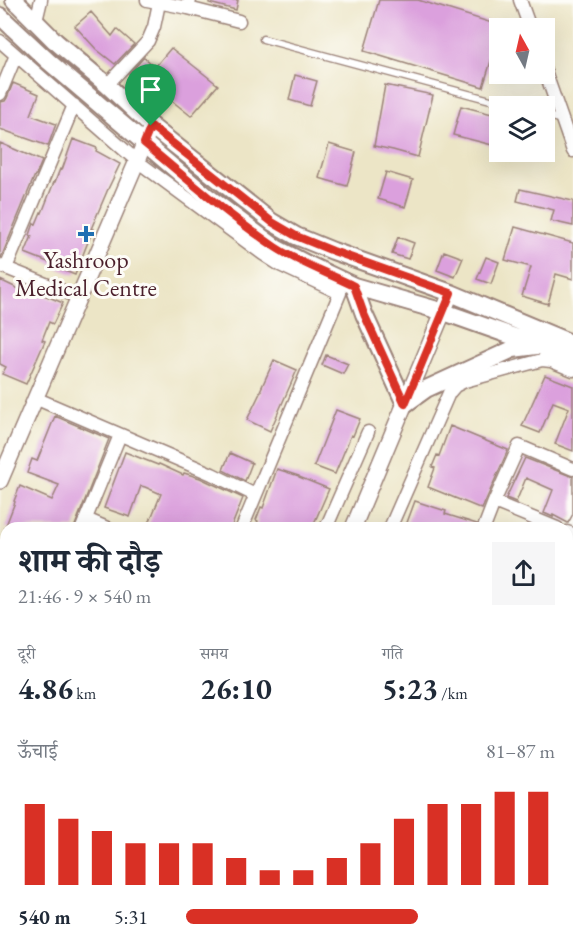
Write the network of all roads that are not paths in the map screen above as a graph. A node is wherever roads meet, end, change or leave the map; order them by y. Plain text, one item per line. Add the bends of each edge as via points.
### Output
1 (14, 0) edge
2 (41, 0) edge
3 (520, 0) edge
4 (153, 2) edge
5 (189, 4) edge
6 (0, 16) edge
7 (526, 18) edge
8 (36, 21) junction
9 (239, 21) dead end
10 (263, 39) dead end
11 (0, 41) edge
12 (16, 55) junction
13 (550, 84) edge
14 (107, 85) junction
15 (0, 94) edge
16 (489, 100) edge
17 (74, 105) junction
18 (555, 118) edge
19 (563, 120) junction
20 (151, 126) junction
21 (144, 143) junction
22 (573, 151) edge
23 (137, 161) junction
24 (3, 266) edge
25 (354, 286) junction
26 (451, 293) junction
27 (78, 297) junction
28 (444, 312) junction
29 (573, 344) edge
30 (540, 346) junction
31 (573, 359) edge
32 (573, 370) edge
33 (35, 398) junction
34 (405, 404) junction
35 (368, 432) dead end
36 (120, 435) junction
37 (573, 469) edge
38 (0, 481) edge
39 (255, 495) junction
40 (494, 502) junction
41 (84, 522) edge
42 (244, 522) edge
43 (329, 522) edge
44 (356, 522) edge
45 (393, 522) edge
46 (486, 522) edge
47 (542, 522) edge

1 - 8 main road
2 - 8 street
3 - 7 street
4 - 5 street
4 - 14 street via 154,27 148,41
5 - 9 street
6 - 21 main road
8 - 14 main road
10 - 16 lane
11 - 12 street
12 - 15 street
12 - 17 street
13 - 19 street
14 - 20 main road
17 - 23 street
17 - 24 street
18 - 19 lane
19 - 22 street
20 - 21 street
20 - 26 main road via 272,222 296,236
21 - 23 street
21 - 25 main road via 276,248
23 - 27 street
23 - 39 street via 280,265 340,292
24 - 27 street
25 - 28 main road
25 - 34 main road
26 - 28 street
26 - 29 main road
27 - 33 street
28 - 30 main road
28 - 34 street
30 - 31 main road
30 - 34 main road via 513,349 426,389
32 - 45 street via 542,360 455,386
33 - 36 street
33 - 38 street
34 - 44 street
35 - 43 street
36 - 39 street
36 - 41 street
37 - 40 street via 519,446
39 - 42 street
40 - 46 street
40 - 47 street

